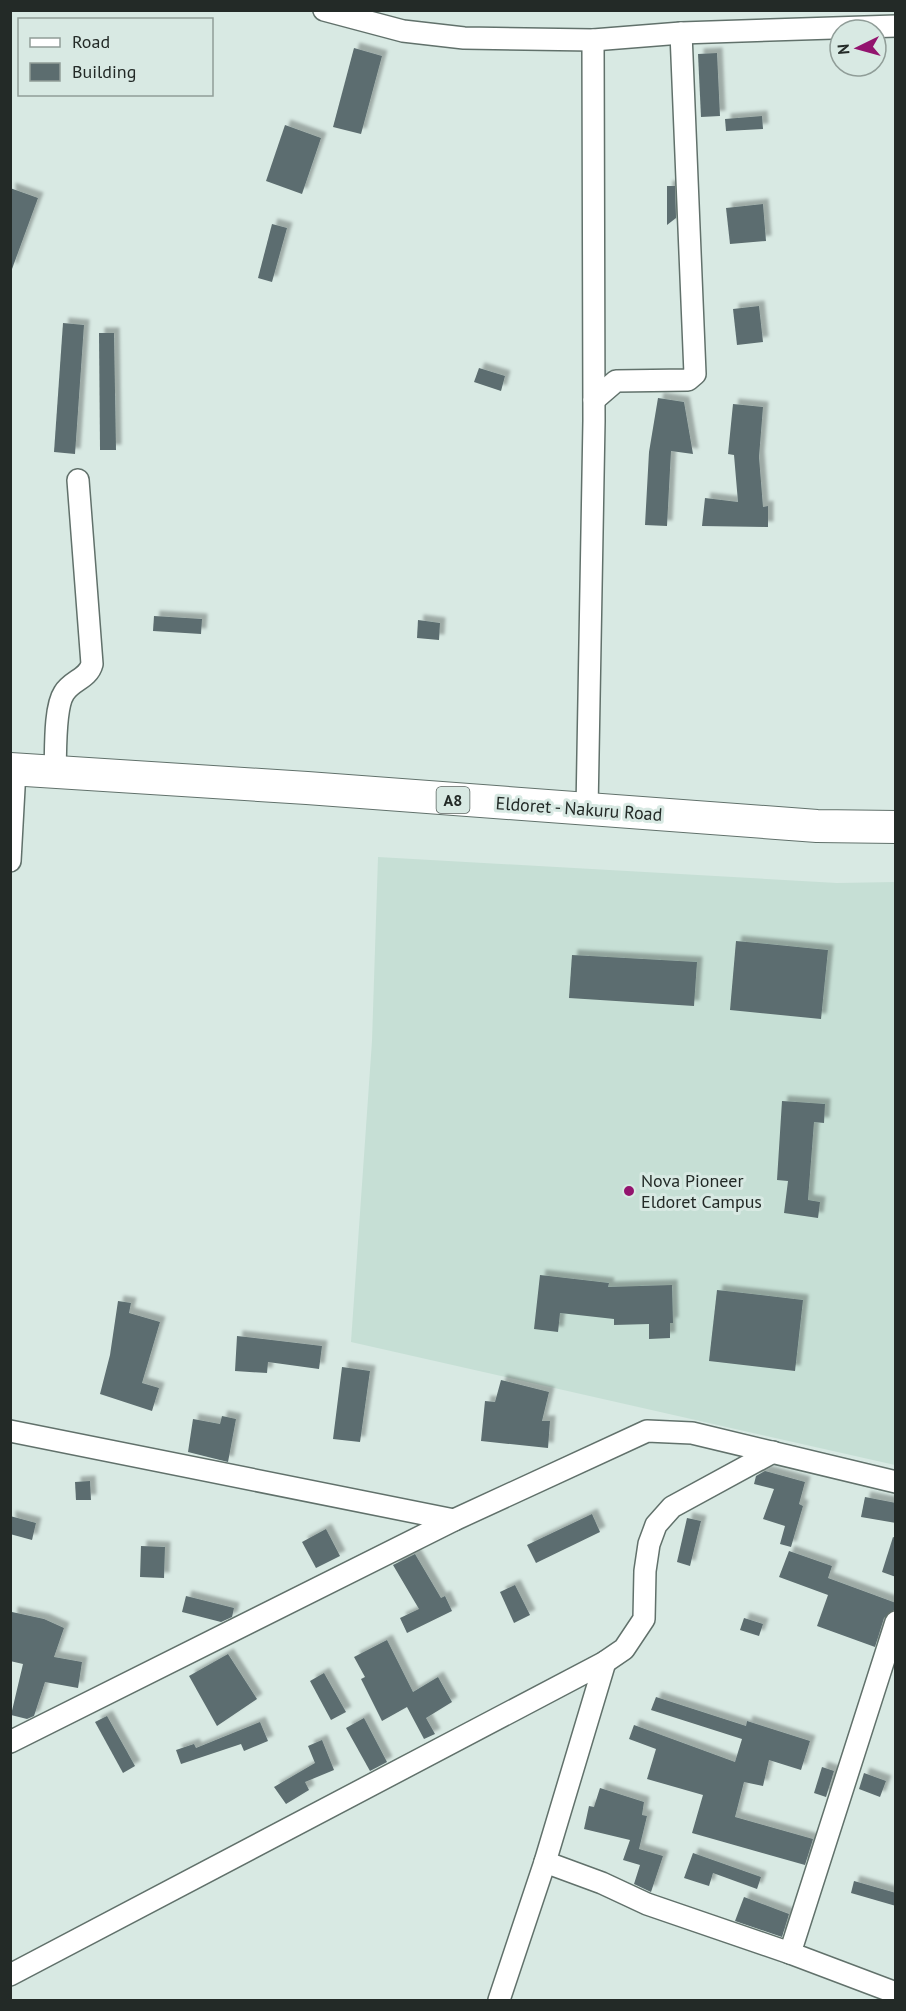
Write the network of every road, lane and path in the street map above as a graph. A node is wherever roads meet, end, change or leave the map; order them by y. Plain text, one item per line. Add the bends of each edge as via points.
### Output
1 (324, 10) edge
2 (896, 26) edge
3 (681, 33) junction
4 (593, 40) junction
5 (594, 400) junction
6 (78, 480) dead end
7 (13, 770) edge
8 (55, 772) junction
9 (586, 810) junction
10 (896, 827) edge
11 (10, 861) edge
12 (10, 1431) edge
13 (773, 1452) junction
14 (896, 1482) edge
15 (454, 1520) junction
16 (896, 1622) edge
17 (605, 1662) junction
18 (10, 1742) edge
19 (545, 1862) junction
20 (790, 1953) junction
21 (10, 1975) edge
22 (896, 1993) edge
23 (499, 2001) edge

1 - 4 street via 403,31 445,37
2 - 3 street
3 - 4 street
3 - 5 street via 695,374 688,380 616,381
4 - 5 street
5 - 9 street
6 - 8 street via 92,663 89,673 64,693 59,708
7 - 8 highway, Eldoret - Nakuru Road / A8
7 - 11 street
8 - 9 highway, Eldoret - Nakuru Road / A8
9 - 10 highway, Eldoret - Nakuru Road / A8 via 817,826
12 - 15 street
13 - 14 street
13 - 15 street via 692,1433 648,1431
13 - 17 street via 672,1507 656,1525 648,1544 644,1619 624,1649
15 - 18 street
16 - 20 street
17 - 19 street
17 - 21 street
19 - 20 street via 647,1904
19 - 23 street
20 - 22 street

